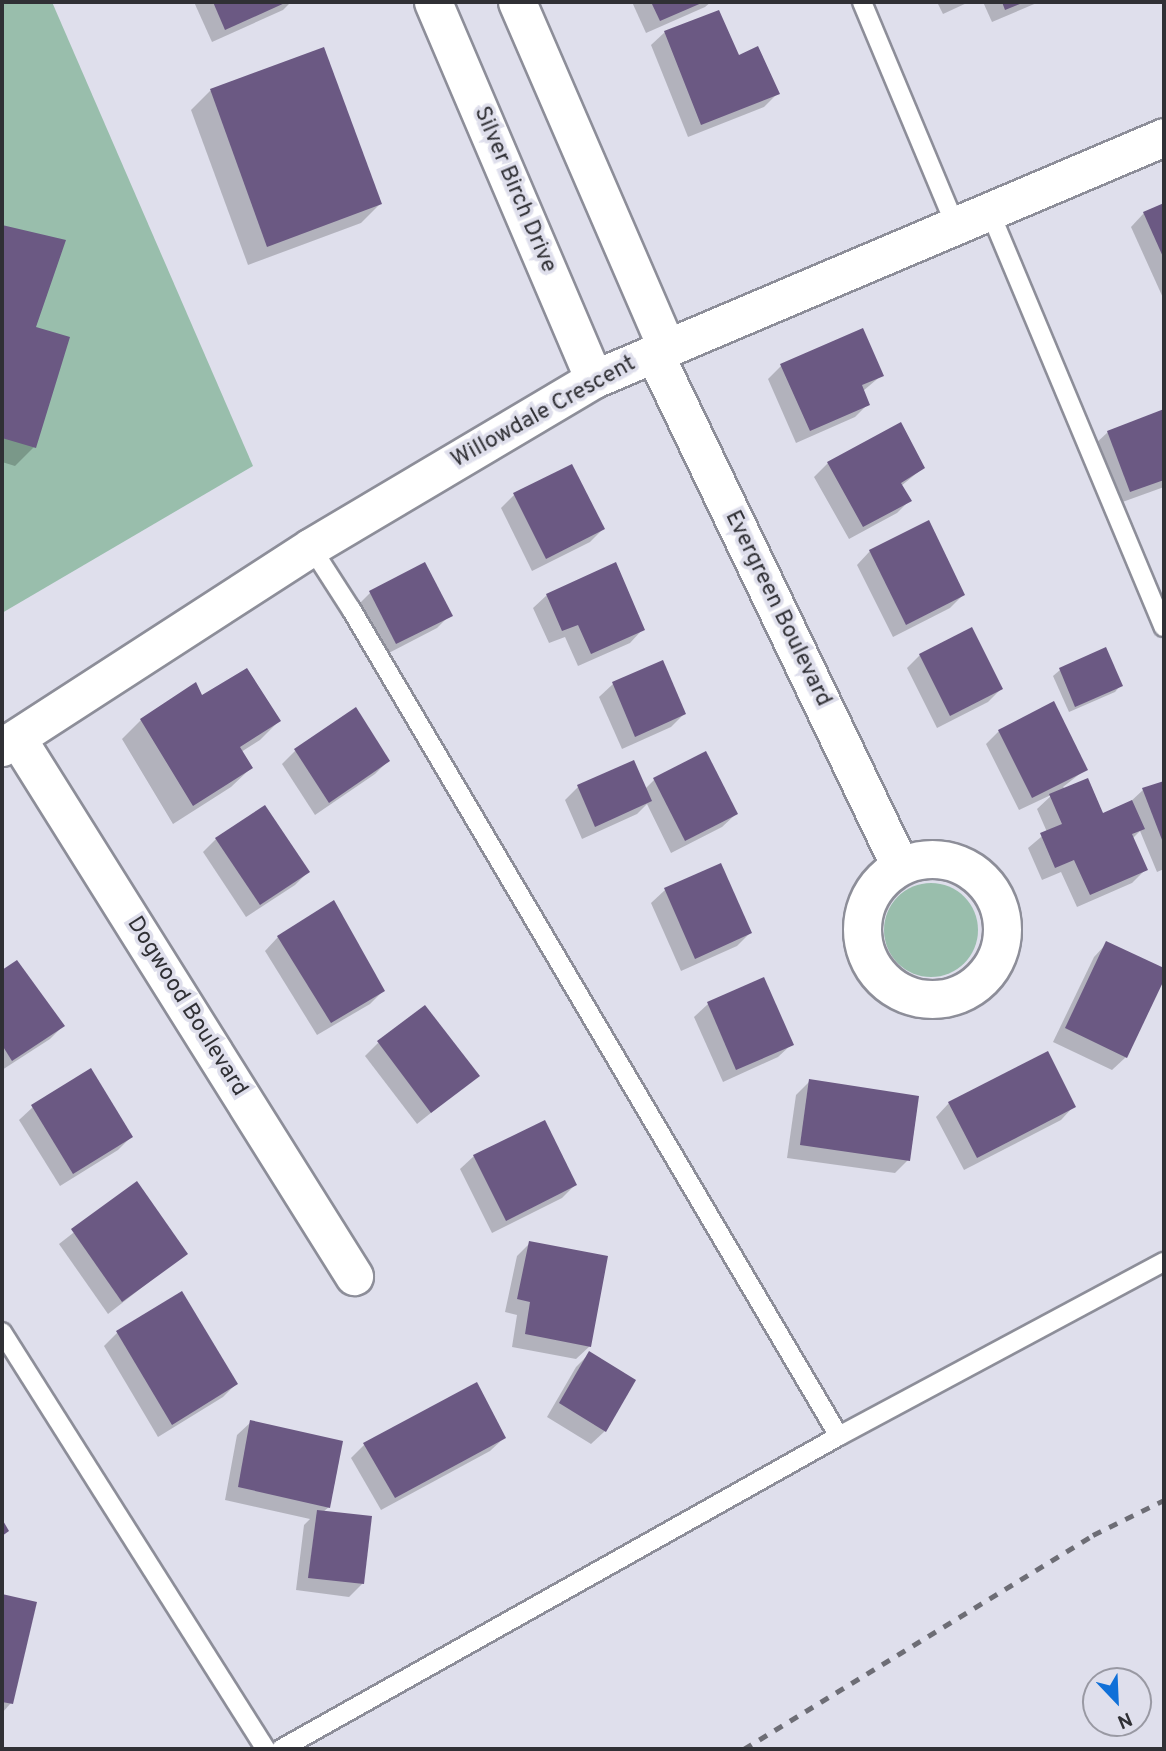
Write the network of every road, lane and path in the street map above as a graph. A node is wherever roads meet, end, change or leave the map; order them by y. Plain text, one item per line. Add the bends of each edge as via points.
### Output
1 (433, 2) edge
2 (517, 2) edge
3 (862, 2) edge
4 (1164, 136) edge
5 (990, 212) junction
6 (956, 227) junction
7 (660, 351) junction
8 (594, 379) junction
9 (311, 547) junction
10 (1164, 627) edge
11 (9, 743) edge
12 (900, 866) dead end
13 (1164, 1262) edge
14 (354, 1276) dead end
15 (2, 1332) edge
16 (839, 1436) junction
17 (266, 1749) edge
18 (281, 1749) edge

1 - 8 street, Silver Birch Drive
2 - 7 street
3 - 6 lane
4 - 5 street, Willowdale Crescent
5 - 6 street, Willowdale Crescent
5 - 10 lane
6 - 7 street, Willowdale Crescent
7 - 8 street, Willowdale Crescent
7 - 12 street, Evergreen Boulevard
8 - 9 street, Willowdale Crescent
9 - 11 street, Willowdale Crescent
9 - 16 lane
11 - 14 street, Dogwood Boulevard
13 - 16 lane
15 - 17 lane
16 - 18 lane

